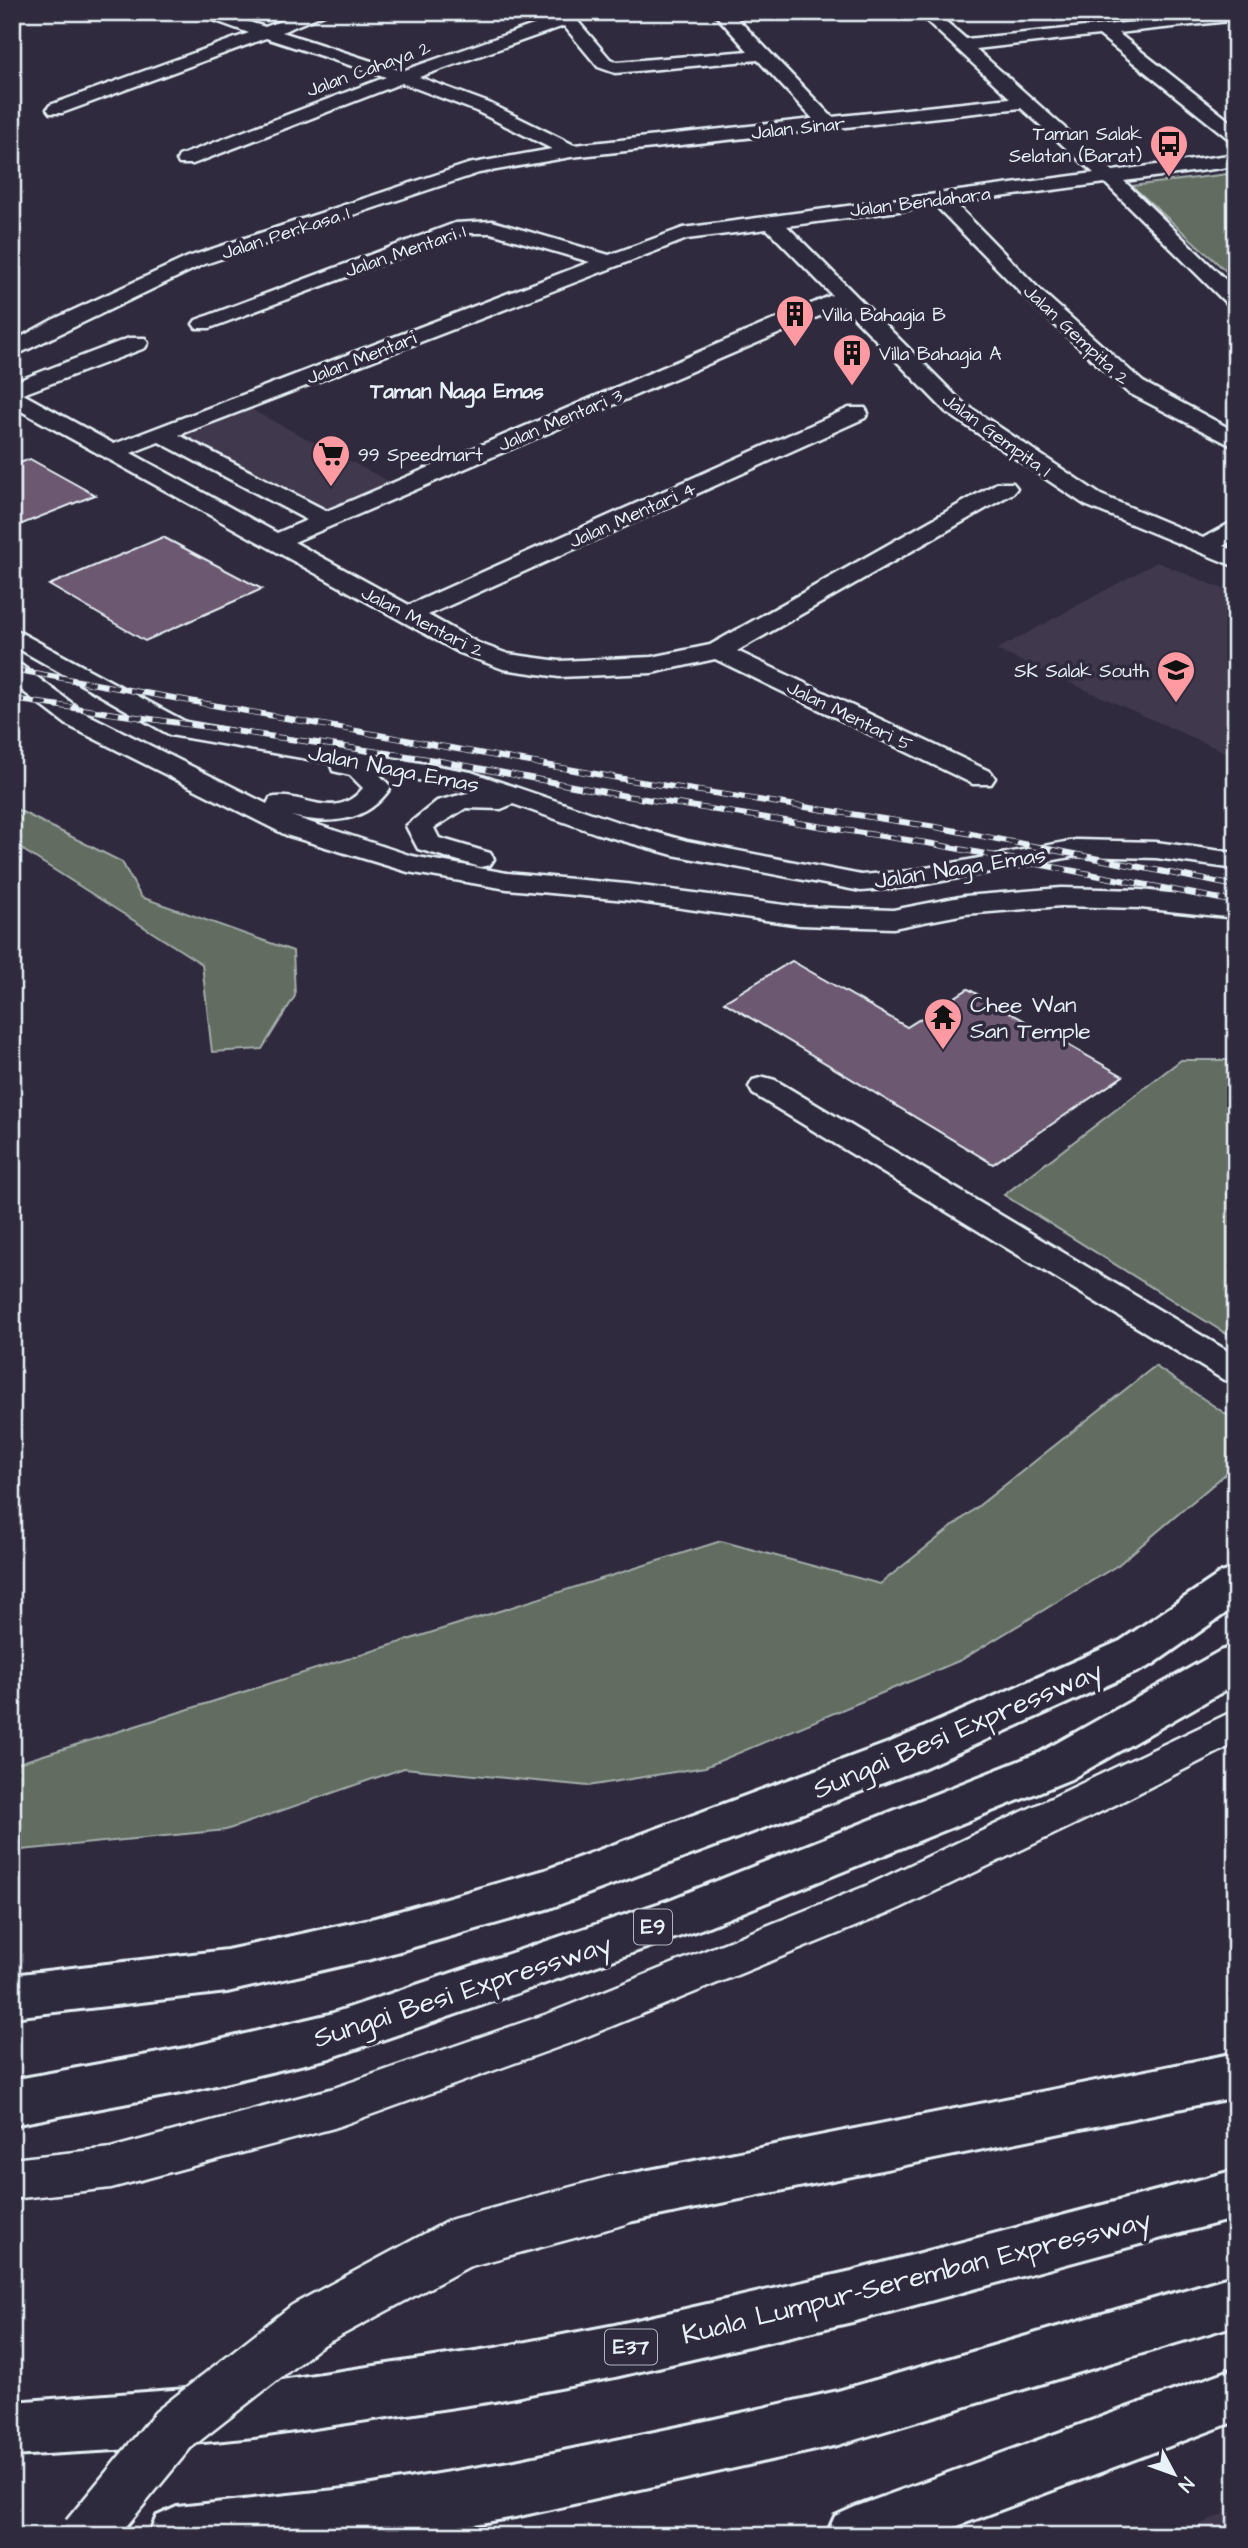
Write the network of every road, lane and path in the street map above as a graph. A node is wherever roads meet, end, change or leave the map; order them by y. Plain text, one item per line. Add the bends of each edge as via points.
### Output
1 (199, 12) edge
2 (321, 12) edge
3 (721, 12) edge
4 (925, 12) edge
5 (564, 16) edge
6 (1229, 16) dead end
7 (1103, 30) junction
8 (266, 33) junction
9 (961, 46) junction
10 (760, 55) junction
11 (401, 78) junction
12 (1024, 102) junction
13 (56, 109) dead end
14 (828, 124) junction
15 (1236, 135) edge
16 (571, 151) junction
17 (186, 160) dead end
18 (1236, 160) edge
19 (1108, 176) junction
20 (940, 199) junction
21 (770, 220) junction
22 (610, 262) junction
23 (845, 297) junction
24 (1236, 302) edge
25 (203, 324) dead end
26 (137, 343) dead end
27 (12, 351) edge
28 (12, 391) edge
29 (12, 397) edge
30 (857, 412) dead end
31 (161, 434) junction
32 (1236, 441) edge
33 (113, 452) junction
34 (1005, 488) dead end
35 (326, 520) junction
36 (1236, 527) edge
37 (275, 542) junction
38 (1205, 547) junction
39 (1236, 560) edge
40 (408, 615) junction
41 (12, 635) edge
42 (718, 651) junction
43 (12, 670) edge
44 (179, 729) junction
45 (159, 761) junction
46 (982, 778) dead end
47 (605, 827) junction
48 (1236, 861) edge
49 (626, 892) junction
50 (1236, 909) edge
51 (764, 1087) dead end
52 (1236, 1372) edge
53 (1236, 1584) edge
54 (1236, 1663) edge
55 (1236, 1725) edge
56 (12, 1996) edge
57 (1236, 2075) edge
58 (12, 2103) edge
59 (12, 2179) edge
60 (1236, 2194) edge
61 (1236, 2300) edge
62 (1236, 2394) edge
63 (12, 2428) edge
64 (86, 2536) edge
65 (177, 2536) edge
66 (855, 2536) edge

1 - 8 street
2 - 8 street
3 - 10 street
4 - 9 street
5 - 10 street via 604,63 615,68
5 - 11 street, Jalan Cahaya 2
6 - 7 street
7 - 9 street
7 - 15 street
8 - 11 street
8 - 13 street
9 - 12 street
10 - 14 street
11 - 16 street via 521,123
11 - 17 street, Jalan Cahaya 2
12 - 14 street, Jalan Sinar
12 - 19 street
14 - 16 street, Jalan Sinar
16 - 27 street, Jalan Perkasa 1 via 475,168 195,261
18 - 19 street, Jalan Bendahara
19 - 20 street, Jalan Bendahara
19 - 24 street
20 - 21 street, Jalan Bendahara
20 - 32 street, Jalan Gempita 2 via 1033,294 1135,387
21 - 22 street, Jalan Bendahara via 683,234
21 - 23 street, Jalan Gempita 1
22 - 25 street, Jalan Mentari 1 via 496,228 462,228
22 - 31 street, Jalan Mentari
23 - 35 street, Jalan Mentari 3
23 - 38 street, Jalan Gempita 1 via 954,407 983,428 1093,499
26 - 28 street
29 - 33 street, Jalan Mentari 2
30 - 40 street, Jalan Mentari 4
31 - 33 street, Jalan Mentari
31 - 35 street
33 - 37 street, Jalan Mentari 2
34 - 42 street, Jalan Mentari 2
35 - 37 street, Jalan Mentari 3
36 - 38 street
37 - 40 street, Jalan Mentari 2
38 - 39 street, Jalan Gempita 1
40 - 42 street, Jalan Mentari 2 via 468,648 503,661 559,669 652,665
41 - 44 street, Jalan Naga Emas
42 - 46 street, Jalan Mentari 5
43 - 45 street, Jalan Naga Emas via 76,719
44 - 45 street, Jalan Naga Emas via 359,769 378,787 371,798 351,811 318,814
44 - 47 street, Jalan Naga Emas via 471,780
45 - 49 street, Jalan Naga Emas via 296,829 408,864 507,881
47 - 48 street, Jalan Naga Emas via 683,849 861,883 910,879 1076,848 1156,850
47 - 49 street, Jalan Naga Emas via 495,800 462,799 436,810 420,825 428,843
49 - 50 street, Jalan Naga Emas via 800,916 893,919 965,905 1061,897
51 - 52 street
53 - 56 highway, Sungai Besi Expressway via 1124,1659 907,1755 550,1888 374,1938 227,1971
54 - 58 highway, Sungai Besi Expressway / E9 via 1055,1766 658,1925 330,2036 186,2070
55 - 59 street via 881,1898 563,2027 334,2108 111,2168
57 - 64 highway, bridge via 620,2200 460,2244 306,2326 173,2430
60 - 63 highway, Kuala Lumpur–Seremban Expressway / E37 via 813,2308 449,2384 108,2425
61 - 65 highway via 838,2418 688,2452 515,2489 354,2516
62 - 66 highway

